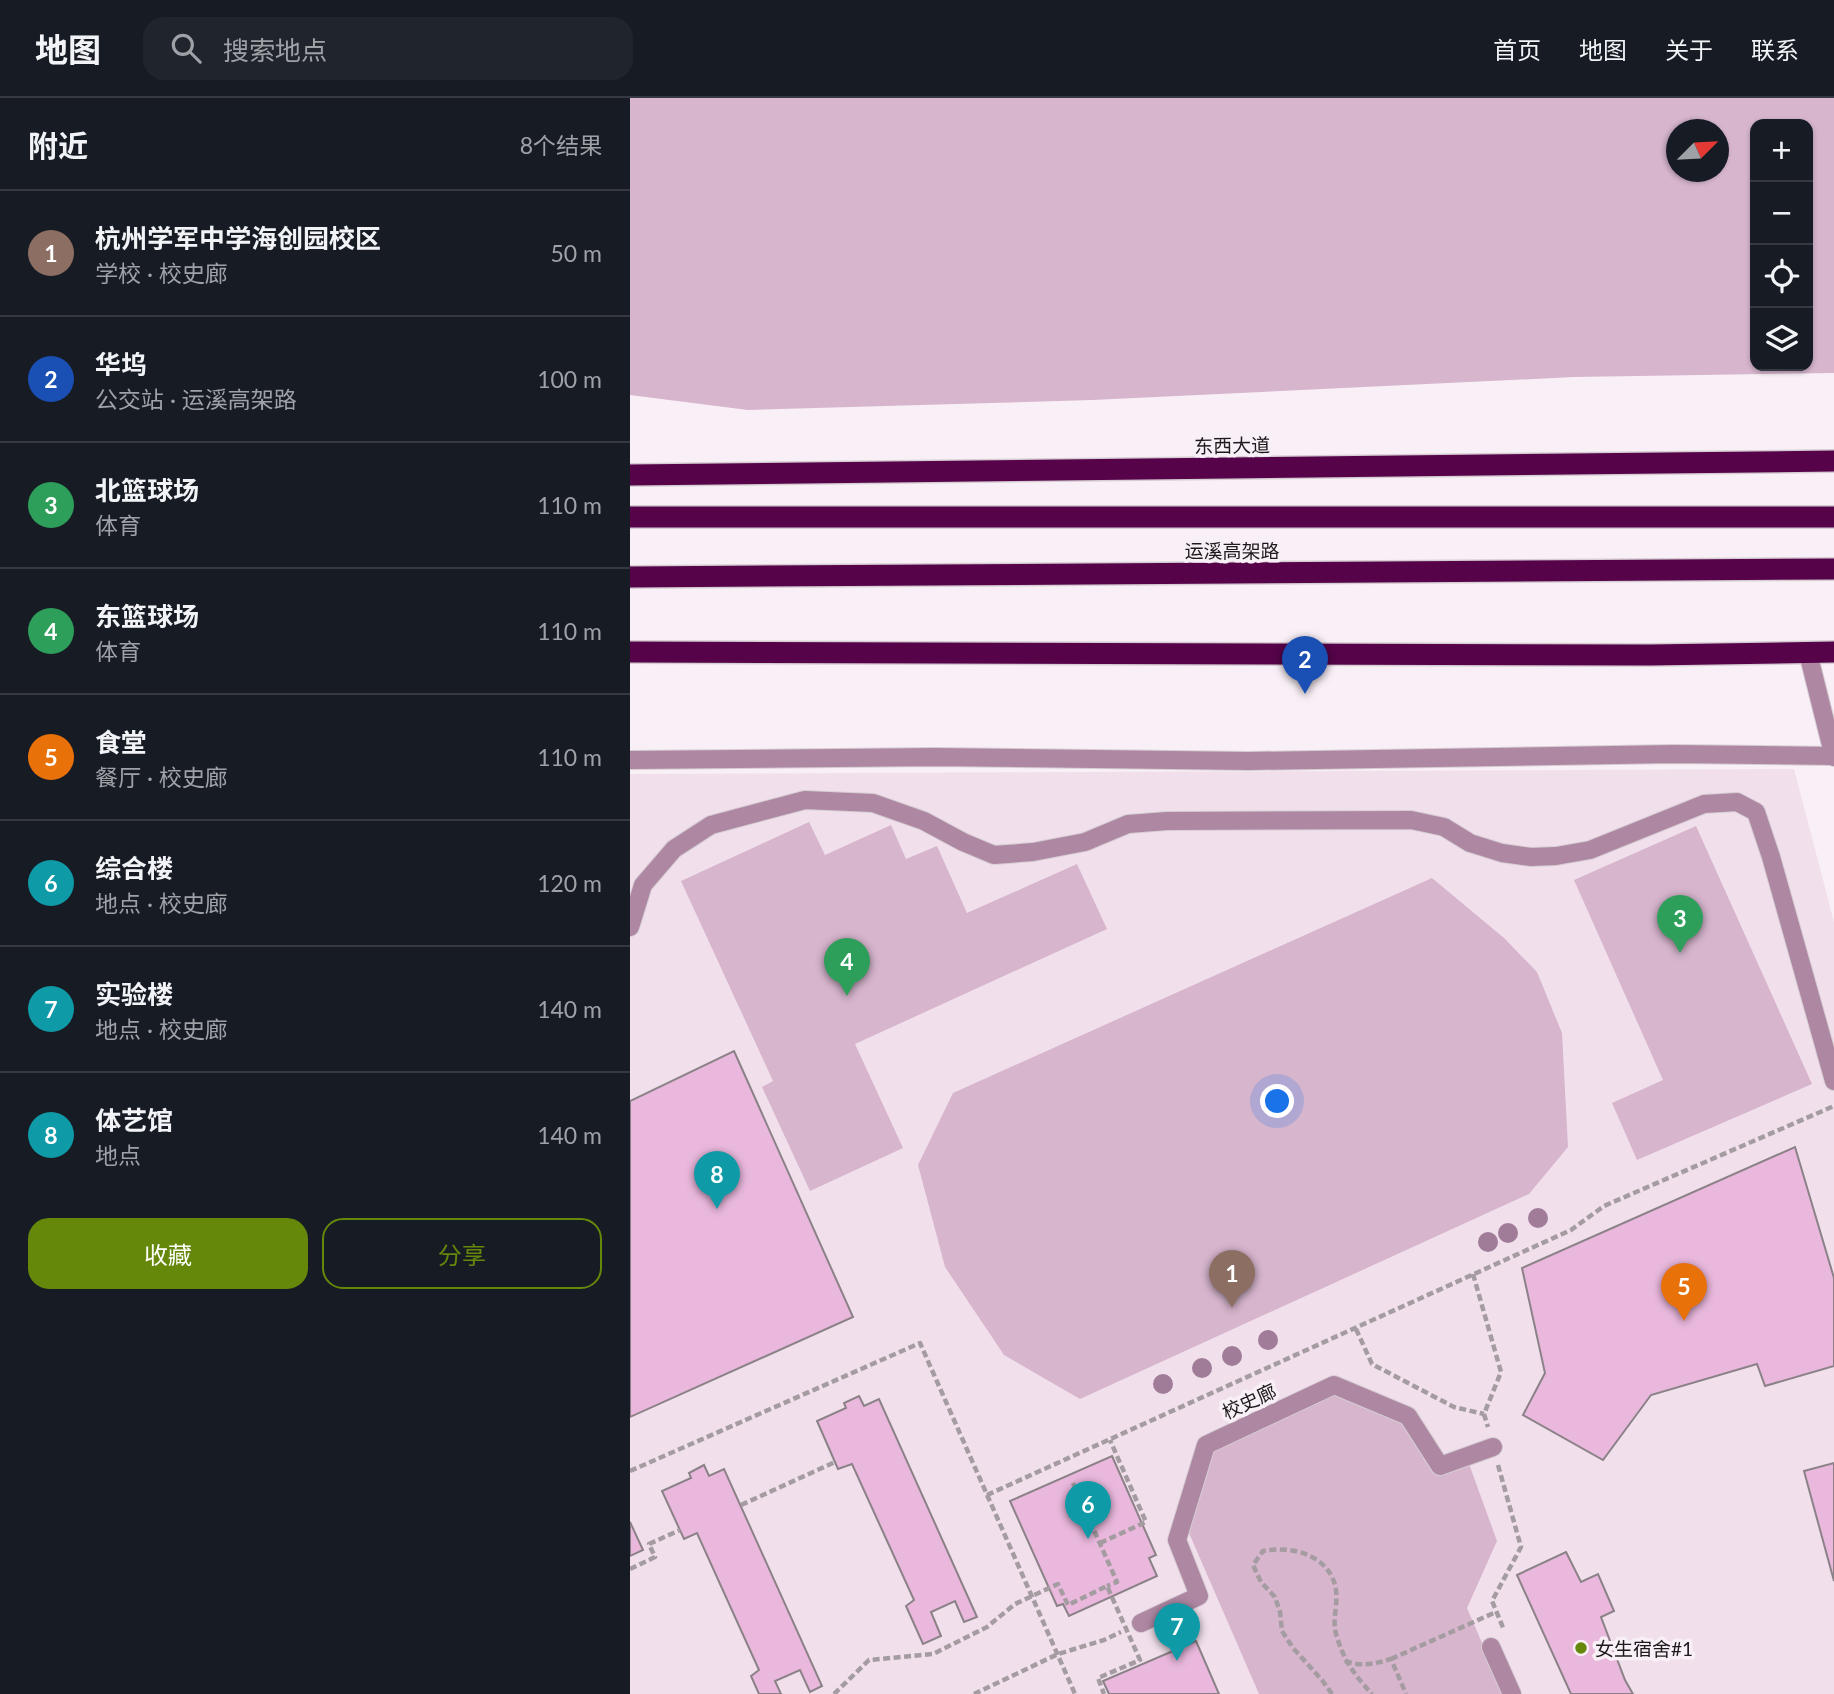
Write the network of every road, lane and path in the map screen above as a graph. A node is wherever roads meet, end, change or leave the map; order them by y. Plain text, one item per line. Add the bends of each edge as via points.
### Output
1 (1834, 461) edge
2 (630, 475) edge
3 (630, 517) edge
4 (1834, 517) edge
5 (1834, 569) edge
6 (630, 577) edge
7 (630, 652) edge
8 (1834, 652) edge
9 (1808, 653) junction
10 (1834, 756) edge
11 (630, 760) edge
12 (630, 927) edge
13 (1834, 1080) edge
14 (1834, 1106) edge
15 (1356, 1329) junction
16 (1484, 1413) dead end
17 (1110, 1440) junction
18 (1493, 1447) dead end
19 (835, 1462) dead end
20 (630, 1471) edge
21 (1073, 1483) dead end
22 (988, 1495) junction
23 (741, 1505) dead end
24 (680, 1530) dead end
25 (1100, 1543) junction
26 (630, 1569) edge
27 (1107, 1586) junction
28 (1496, 1612) dead end
29 (1141, 1623) joint
30 (1491, 1647) dead end
31 (1058, 1654) junction
32 (1391, 1659) junction
33 (1345, 1661) junction
34 (834, 1694) edge
35 (974, 1694) edge
36 (1075, 1694) edge
37 (1104, 1694) edge
38 (1332, 1694) edge
39 (1373, 1694) edge
40 (1406, 1694) edge
41 (1512, 1694) edge

1 - 2 highway, 东西大道
3 - 4 highway, 运溪高架路
5 - 6 highway, 运溪高架路
7 - 9 highway
8 - 9 highway
9 - 10 street
10 - 11 street
12 - 13 street via 643,884 674,849 711,825 805,800 873,803 924,821 994,855 1085,842 1128,824 1411,820 1444,827 1471,843 1502,853 1531,857 1590,850 1704,804 1737,802 1756,812
14 - 15 path via 1604,1206 1571,1230
15 - 16 path via 1372,1364 1454,1407
15 - 17 path
17 - 22 path
17 - 25 path via 1146,1522
18 - 29 street, 校史廊 via 1440,1466 1408,1416 1334,1384 1206,1445 1177,1540 1199,1596
19 - 23 path
20 - 22 path via 920,1343
21 - 25 path
22 - 31 path
24 - 26 path via 649,1544 655,1557
25 - 27 path via 1117,1582
27 - 34 path, bridge via 1068,1605 1058,1584 1015,1604 987,1627 933,1654 869,1660
27 - 37 path, bridge via 1140,1660 1098,1678
28 - 32 path
29 - 31 path
30 - 41 street
31 - 35 path
31 - 36 path
32 - 33 path via 1371,1665
32 - 40 path
33 - 38 path via 1333,1620 1336,1589 1327,1569 1304,1552 1264,1551 1253,1565 1275,1597 1282,1631
33 - 39 path

